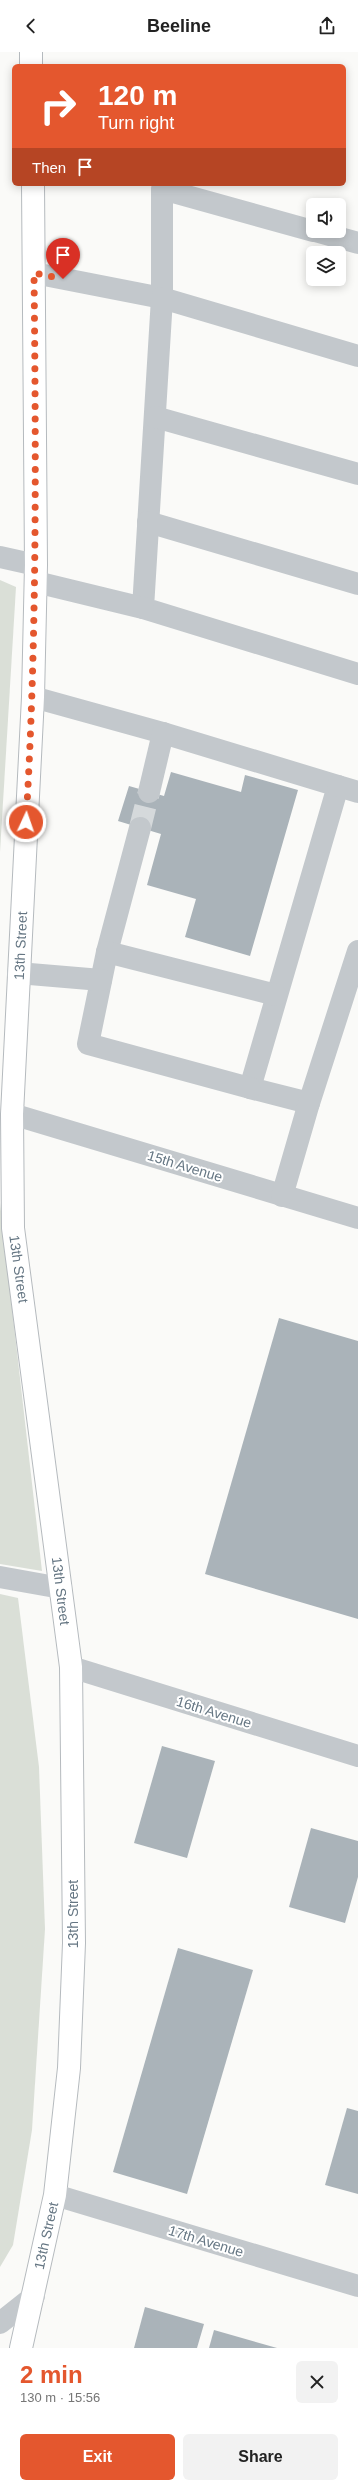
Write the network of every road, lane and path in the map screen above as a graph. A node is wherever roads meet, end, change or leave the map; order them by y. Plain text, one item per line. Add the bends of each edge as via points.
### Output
1 (30, 52) edge
2 (31, 64) edge
3 (33, 186) edge
4 (306, 229) edge
5 (340, 238) edge
6 (358, 243) edge
7 (34, 273) junction
8 (162, 298) junction
9 (358, 356) edge
10 (155, 417) junction
11 (358, 474) edge
12 (148, 522) junction
13 (0, 557) edge
14 (36, 574) junction
15 (358, 584) edge
16 (143, 608) junction
17 (358, 674) edge
18 (33, 697) junction
19 (163, 732) junction
20 (338, 786) junction
21 (149, 792) tunnel mouth
22 (358, 792) edge
23 (140, 828) tunnel mouth
24 (358, 951) edge
25 (107, 952) junction
26 (18, 974) junction
27 (101, 980) junction
28 (276, 995) junction
29 (250, 1088) junction
30 (309, 1103) junction
31 (12, 1114) junction
32 (282, 1196) junction
33 (358, 1218) edge
34 (0, 1577) edge
35 (61, 1588) junction
36 (71, 1667) junction
37 (358, 1756) edge
38 (55, 2195) junction
39 (358, 2286) edge
40 (34, 2296) junction
41 (0, 2323) edge
42 (21, 2348) edge

1 - 2 main road
3 - 7 main road, 13th Street
4 - 8 street via 162,189
5 - 6 street
7 - 8 street
7 - 14 main road, 13th Street
8 - 9 street
8 - 10 street
10 - 11 street
10 - 12 street
12 - 15 street
12 - 16 street
13 - 14 street
14 - 16 street
14 - 18 main road, 13th Street
16 - 17 street
18 - 19 street
18 - 26 main road, 13th Street
19 - 20 street
19 - 21 street
20 - 22 street
20 - 28 street
23 - 25 street
24 - 30 street
25 - 27 street
25 - 28 street
26 - 27 street
26 - 31 main road, 13th Street
27 - 29 street via 88,1044
28 - 29 street
29 - 30 street
30 - 32 street
31 - 32 street, 15th Avenue
31 - 35 main road, 13th Street via 13,1228
32 - 33 street, 15th Avenue
34 - 35 street
35 - 36 main road, 13th Street
36 - 37 street, 16th Avenue
36 - 38 main road, 13th Street via 74,1943 69,2068
38 - 39 street, 17th Avenue
38 - 40 main road, 13th Street
40 - 41 street
40 - 42 main road, 13th Street

